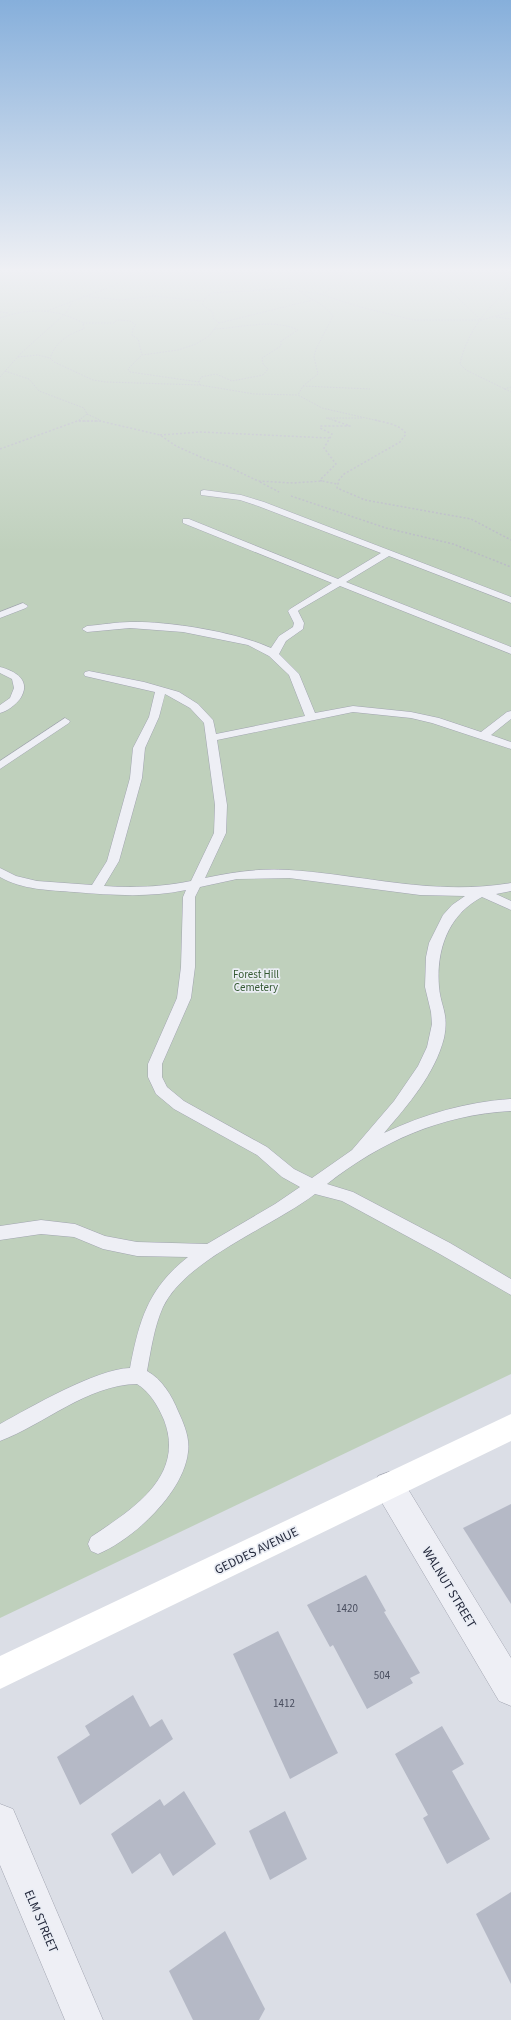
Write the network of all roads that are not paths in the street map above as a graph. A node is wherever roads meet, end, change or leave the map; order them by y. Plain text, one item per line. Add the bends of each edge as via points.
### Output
1 (204, 493) dead end
2 (186, 521) dead end
3 (388, 553) junction
4 (339, 582) junction
5 (511, 600) edge
6 (23, 606) dead end
7 (0, 615) edge
8 (88, 629) dead end
9 (511, 651) edge
10 (274, 654) junction
11 (0, 670) edge
12 (89, 674) dead end
13 (161, 690) junction
14 (0, 710) edge
15 (511, 714) edge
16 (311, 716) junction
17 (65, 721) dead end
18 (483, 736) junction
19 (212, 738) junction
20 (511, 746) edge
21 (0, 766) edge
22 (0, 872) edge
23 (197, 883) junction
24 (511, 886) edge
25 (96, 889) junction
26 (482, 892) junction
27 (511, 906) edge
28 (511, 1105) edge
29 (352, 1158) junction
30 (314, 1187) junction
31 (0, 1233) edge
32 (211, 1251) junction
33 (511, 1288) edge
34 (137, 1376) junction
35 (511, 1427) edge
36 (0, 1433) edge
37 (389, 1486) junction
38 (98, 1544) dead end
39 (0, 1673) edge
40 (511, 1689) edge
41 (0, 1822) edge
42 (84, 2020) edge

1 - 3 lane via 241,498 261,504
2 - 4 lane
3 - 4 lane
3 - 5 lane
4 - 9 lane
4 - 10 lane via 294,610 299,623 298,629 278,642
6 - 7 lane
8 - 10 lane via 130,625 183,629 251,643
10 - 16 lane via 294,674
11 - 14 lane via 13,674 19,682 20,690 16,698
12 - 13 lane
13 - 19 lane via 175,694 194,706 209,722
13 - 25 lane via 154,717 138,748 136,778 113,861
15 - 18 lane
16 - 18 lane via 353,709 403,714 435,720
16 - 19 lane
17 - 21 lane
18 - 20 lane
19 - 23 lane via 221,806 220,833
22 - 25 lane via 12,879 37,885
23 - 25 lane via 165,890 132,892
23 - 26 lane via 237,875 289,874 420,891
23 - 30 lane via 189,897 188,967 184,998 155,1064 155,1077 168,1097 262,1151 288,1173
24 - 26 lane
26 - 27 lane
26 - 29 lane via 466,898 457,906 442,928 432,953 432,988 440,1019 431,1055 386,1123
28 - 29 lane via 450,1113 403,1131
29 - 30 lane
30 - 32 lane via 284,1208
30 - 33 lane via 347,1196 444,1248
31 - 32 lane via 41,1227 75,1231 103,1242 137,1249
32 - 34 lane via 180,1274 161,1296 146,1328
34 - 36 lane via 112,1379
34 - 38 lane via 156,1391 176,1422 180,1451 176,1468 156,1499 136,1518
35 - 37 main road, GEDDES AVENUE
37 - 39 main road, GEDDES AVENUE
37 - 40 street, WALNUT STREET
41 - 42 street, ELM STREET

